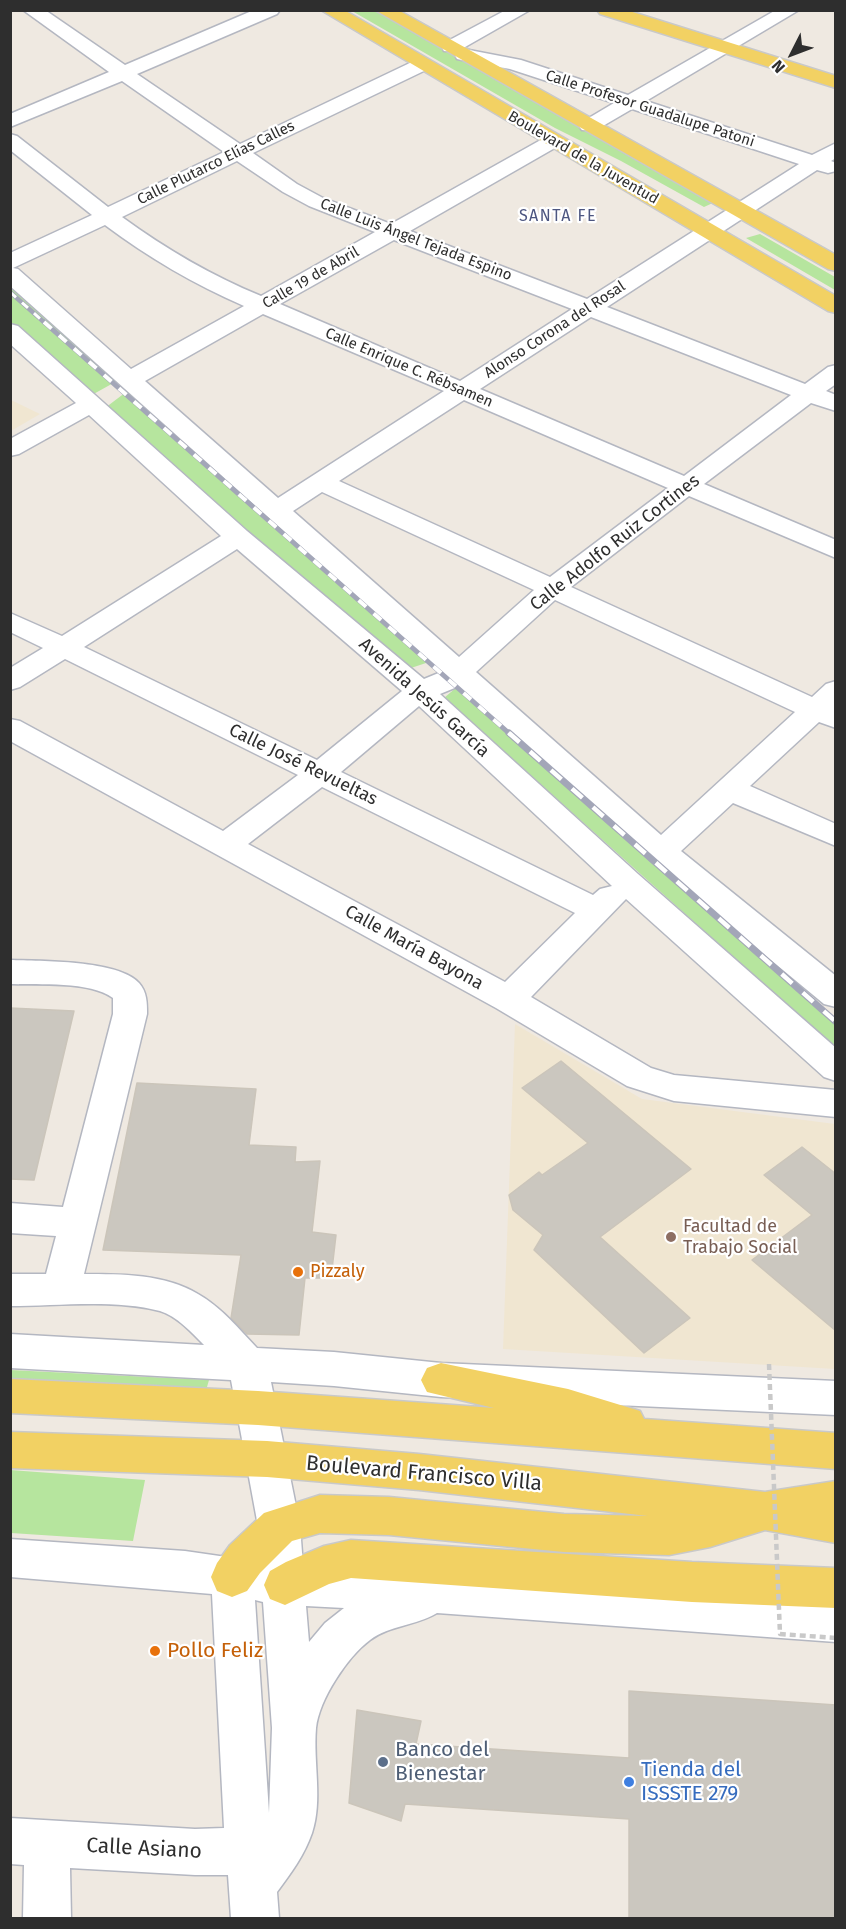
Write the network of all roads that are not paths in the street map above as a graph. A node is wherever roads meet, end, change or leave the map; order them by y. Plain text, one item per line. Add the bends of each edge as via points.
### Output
1 (32, 10) edge
2 (271, 10) edge
3 (330, 10) edge
4 (384, 10) edge
5 (522, 10) edge
6 (606, 10) edge
7 (633, 10) edge
8 (790, 10) edge
9 (729, 45) junction
10 (457, 51) junction
11 (421, 65) junction
12 (125, 73) junction
13 (836, 74) edge
14 (836, 82) edge
15 (630, 102) junction
16 (10, 121) edge
17 (589, 126) junction
18 (10, 140) edge
19 (557, 143) junction
20 (836, 149) edge
21 (240, 152) junction
22 (814, 163) junction
23 (836, 170) edge
24 (740, 210) junction
25 (108, 214) junction
26 (709, 230) junction
27 (393, 232) junction
28 (10, 262) edge
29 (836, 264) edge
30 (836, 273) edge
31 (10, 274) edge
32 (261, 306) junction
33 (836, 306) edge
34 (590, 307) junction
35 (10, 331) edge
36 (836, 372) edge
37 (131, 380) junction
38 (462, 390) junction
39 (808, 393) junction
40 (836, 404) edge
41 (90, 405) junction
42 (10, 449) edge
43 (321, 482) junction
44 (688, 486) junction
45 (275, 511) junction
46 (238, 537) junction
47 (836, 550) edge
48 (552, 588) junction
49 (10, 621) edge
50 (65, 647) junction
51 (458, 673) junction
52 (10, 681) edge
53 (420, 691) junction
54 (828, 706) edge
55 (10, 728) edge
56 (319, 774) junction
57 (729, 789) junction
58 (836, 836) edge
59 (225, 845) junction
60 (661, 852) junction
61 (627, 882) junction
62 (596, 910) junction
63 (10, 972) edge
64 (836, 995) edge
65 (508, 999) junction
66 (836, 1068) edge
67 (836, 1104) edge
68 (10, 1218) edge
69 (78, 1222) junction
70 (10, 1290) edge
71 (61, 1290) junction
72 (10, 1351) edge
73 (247, 1364) junction
74 (441, 1380) junction
75 (10, 1396) edge
76 (836, 1398) edge
77 (258, 1408) junction
78 (685, 1442) junction
79 (10, 1450) edge
80 (836, 1451) edge
81 (267, 1459) junction
82 (836, 1498) edge
83 (765, 1511) junction
84 (836, 1524) edge
85 (279, 1526) junction
86 (10, 1558) edge
87 (232, 1577) junction
88 (285, 1585) junction
89 (836, 1588) edge
90 (452, 1594) junction
91 (836, 1622) edge
92 (294, 1728) junction
93 (29, 1843) edge
94 (259, 1877) edge
95 (47, 1918) edge

1 - 12 street, Calle Luis Ángel Tejada Espino
2 - 12 street
3 - 11 main road, Boulevard de la Juventud
4 - 10 main road, Boulevard de la Juventud
5 - 10 street
6 - 9 main road
7 - 9 main road
8 - 9 street
9 - 13 main road
9 - 14 main road
9 - 15 street
10 - 15 street, Calle Profesor Guadalupe Patoni via 514,64
10 - 17 main road, Boulevard de la Juventud
11 - 19 main road, Boulevard de la Juventud
11 - 21 street, Calle Plutarco Elías Calles
12 - 16 street
12 - 21 street, Calle Luis Ángel Tejada Espino
15 - 17 street
15 - 22 street, Calle Profesor Guadalupe Patoni
17 - 24 main road, Boulevard de la Juventud
18 - 25 street, Calle Enrique C. Rébsamen
19 - 24 main road via 585,149 706,212
19 - 26 main road, Boulevard de la Juventud
19 - 27 street, Calle 19 de Abril
20 - 22 street, Alonso Corona del Rosal
21 - 25 street, Calle Plutarco Elías Calles
21 - 27 street, Calle Luis Ángel Tejada Espino via 290,188
22 - 23 street, Calle Profesor Guadalupe Patoni
22 - 24 street, Alonso Corona del Rosal
24 - 26 street, Alonso Corona del Rosal
24 - 29 main road, Boulevard de la Juventud
25 - 28 street, Calle Plutarco Elías Calles
25 - 32 street, Calle Enrique C. Rébsamen via 174,265
26 - 30 main road via 742,225
26 - 33 main road, Boulevard de la Juventud
26 - 34 street, Alonso Corona del Rosal
27 - 32 street, Calle 19 de Abril
27 - 34 street, Calle Luis Ángel Tejada Espino
31 - 37 street
32 - 37 street, Calle 19 de Abril
32 - 38 street, Calle Enrique C. Rébsamen
34 - 38 street, Alonso Corona del Rosal
34 - 39 street, Calle Luis Ángel Tejada Espino
35 - 41 street, Avenida Jesús García
36 - 39 street, Calle Adolfo Ruiz Cortines
37 - 45 street
38 - 43 street, Alonso Corona del Rosal
38 - 44 street, Calle Enrique C. Rébsamen
39 - 40 street, Calle Luis Ángel Tejada Espino
39 - 44 street, Calle Adolfo Ruiz Cortines
41 - 42 street
41 - 46 street, Avenida Jesús García
43 - 45 street, Alonso Corona del Rosal
43 - 48 street
44 - 47 street, Calle Enrique C. Rébsamen
44 - 48 street, Calle Adolfo Ruiz Cortines
45 - 51 street
46 - 50 street
46 - 53 street, Avenida Jesús García
48 - 51 street, Calle Adolfo Ruiz Cortines
48 - 54 street
49 - 50 street, Calle José Revueltas
50 - 52 street
50 - 56 street, Calle José Revueltas
51 - 53 street, Calle Adolfo Ruiz Cortines
51 - 60 street
53 - 56 street, Calle Adolfo Ruiz Cortines
53 - 61 street, Avenida Jesús García
54 - 57 street
55 - 59 street, Calle María Bayona
56 - 59 street, Calle Adolfo Ruiz Cortines
56 - 62 street, Calle José Revueltas
57 - 58 street
57 - 60 street
59 - 65 street, Calle María Bayona
60 - 64 street
61 - 62 street
61 - 66 street, Avenida Jesús García
62 - 65 street
63 - 69 street via 111,981 128,992 131,1001
65 - 67 street, Calle María Bayona via 656,1084
68 - 69 street
69 - 71 street
70 - 71 street
71 - 73 street via 116,1290 165,1296 205,1320
72 - 73 street
73 - 74 street
73 - 77 street
74 - 76 street
74 - 78 main road via 568,1407
75 - 77 main road
77 - 78 main road
77 - 81 street
78 - 80 main road
79 - 81 main road, Boulevard Francisco Villa
81 - 83 main road, Boulevard Francisco Villa via 453,1475
81 - 85 street
82 - 83 main road
83 - 84 main road, Boulevard Francisco Villa
83 - 85 main road via 669,1536 564,1533 346,1514 320,1514
85 - 87 main road
85 - 88 street
86 - 87 street
87 - 88 street
87 - 94 street via 240,1734
88 - 89 main road via 312,1569 351,1559
88 - 90 street
88 - 92 street
90 - 91 street
90 - 92 street via 368,1616 345,1630 314,1676
92 - 94 street via 289,1832
93 - 94 street, Calle Asiano via 195,1852
93 - 95 street

